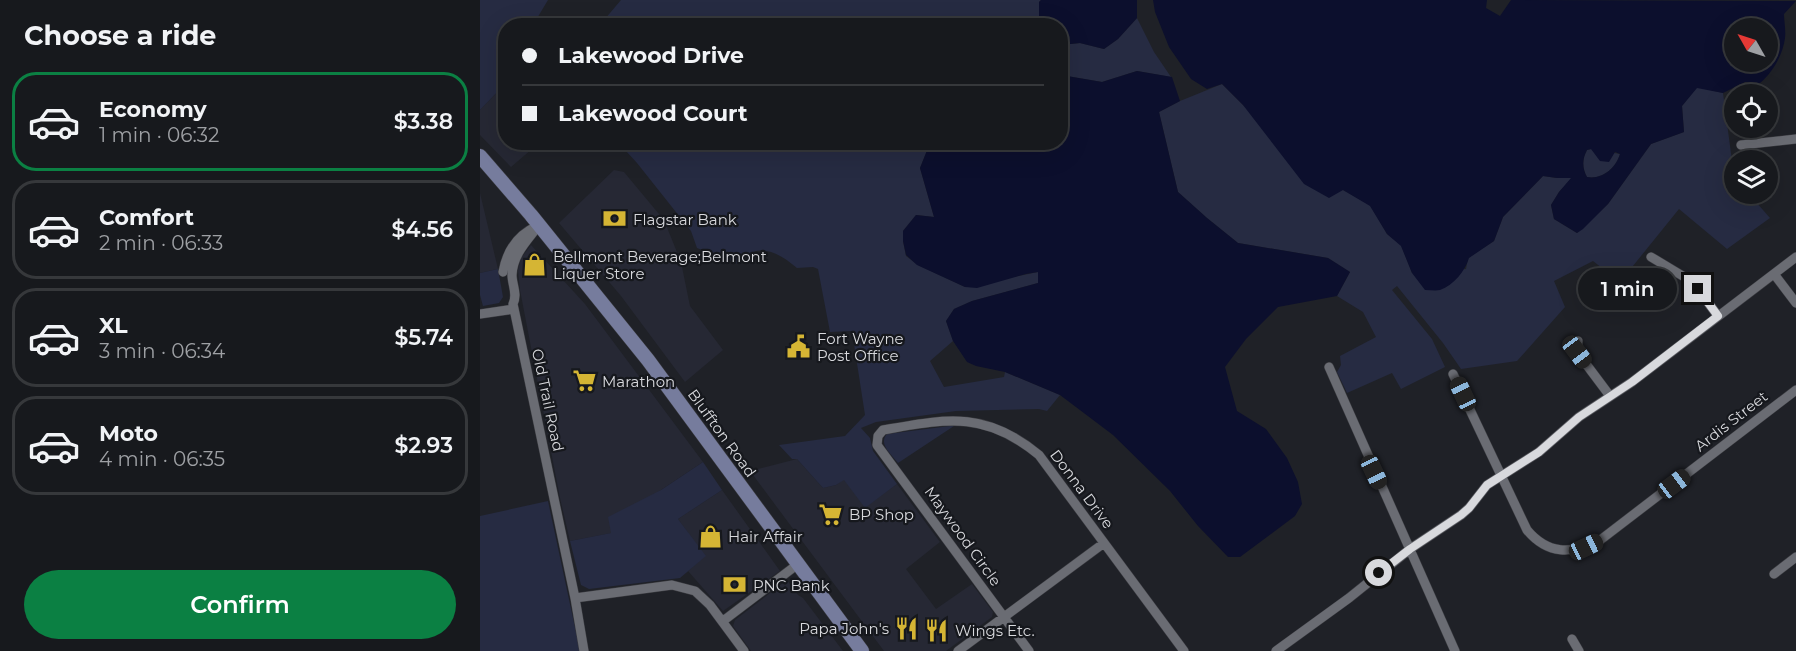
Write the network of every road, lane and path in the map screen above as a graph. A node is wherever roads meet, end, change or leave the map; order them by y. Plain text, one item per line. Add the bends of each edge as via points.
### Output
1 (1796, 139) edge
2 (1741, 145) dead end
3 (480, 156) edge
4 (539, 225) junction
5 (1796, 257) edge
6 (1651, 258) dead end
7 (502, 272) dead end
8 (1774, 274) junction
9 (1796, 303) edge
10 (514, 306) junction
11 (480, 314) edge
12 (1718, 316) junction
13 (1578, 341) dead end
14 (1329, 367) dead end
15 (1453, 374) dead end
16 (1796, 390) edge
17 (1610, 396) junction
18 (878, 436) joint
19 (1501, 477) junction
20 (1104, 543) junction
21 (1410, 549) junction
22 (1796, 557) edge
23 (798, 564) junction
24 (1774, 574) dead end
25 (575, 598) junction
26 (1004, 616) junction
27 (723, 621) junction
28 (1572, 639) dead end
29 (584, 651) edge
30 (744, 651) edge
31 (862, 651) edge
32 (958, 651) edge
33 (1029, 651) edge
34 (1184, 651) edge
35 (1276, 651) edge
36 (1455, 651) edge
37 (1578, 651) edge

1 - 2 street
3 - 4 main road, Bluffton Road
4 - 7 street via 518,238
4 - 10 street, Old Trail Road via 517,254 512,277
4 - 23 main road, Bluffton Road via 652,365
5 - 8 street
6 - 12 street via 1686,278
8 - 9 street
8 - 12 street
10 - 11 street
10 - 25 street, Old Trail Road
12 - 17 street
13 - 17 street via 1577,352
14 - 21 street
15 - 19 street, Ardis Street
16 - 19 street, Ardis Street via 1586,547 1561,550 1534,538
17 - 19 street
18 - 20 street, Donna Drive via 883,430 958,420 1005,431 1039,455
18 - 26 street, Maywood Circle via 877,445
19 - 21 street via 1487,485 1461,515
20 - 26 street
20 - 34 street, Donna Drive
21 - 35 street
21 - 36 street
22 - 24 street
23 - 27 street
23 - 31 main road, Bluffton Road
25 - 27 street via 672,585 695,591
25 - 29 street, Old Trail Road
26 - 32 street
26 - 33 street, Maywood Circle
27 - 30 street
28 - 37 street

